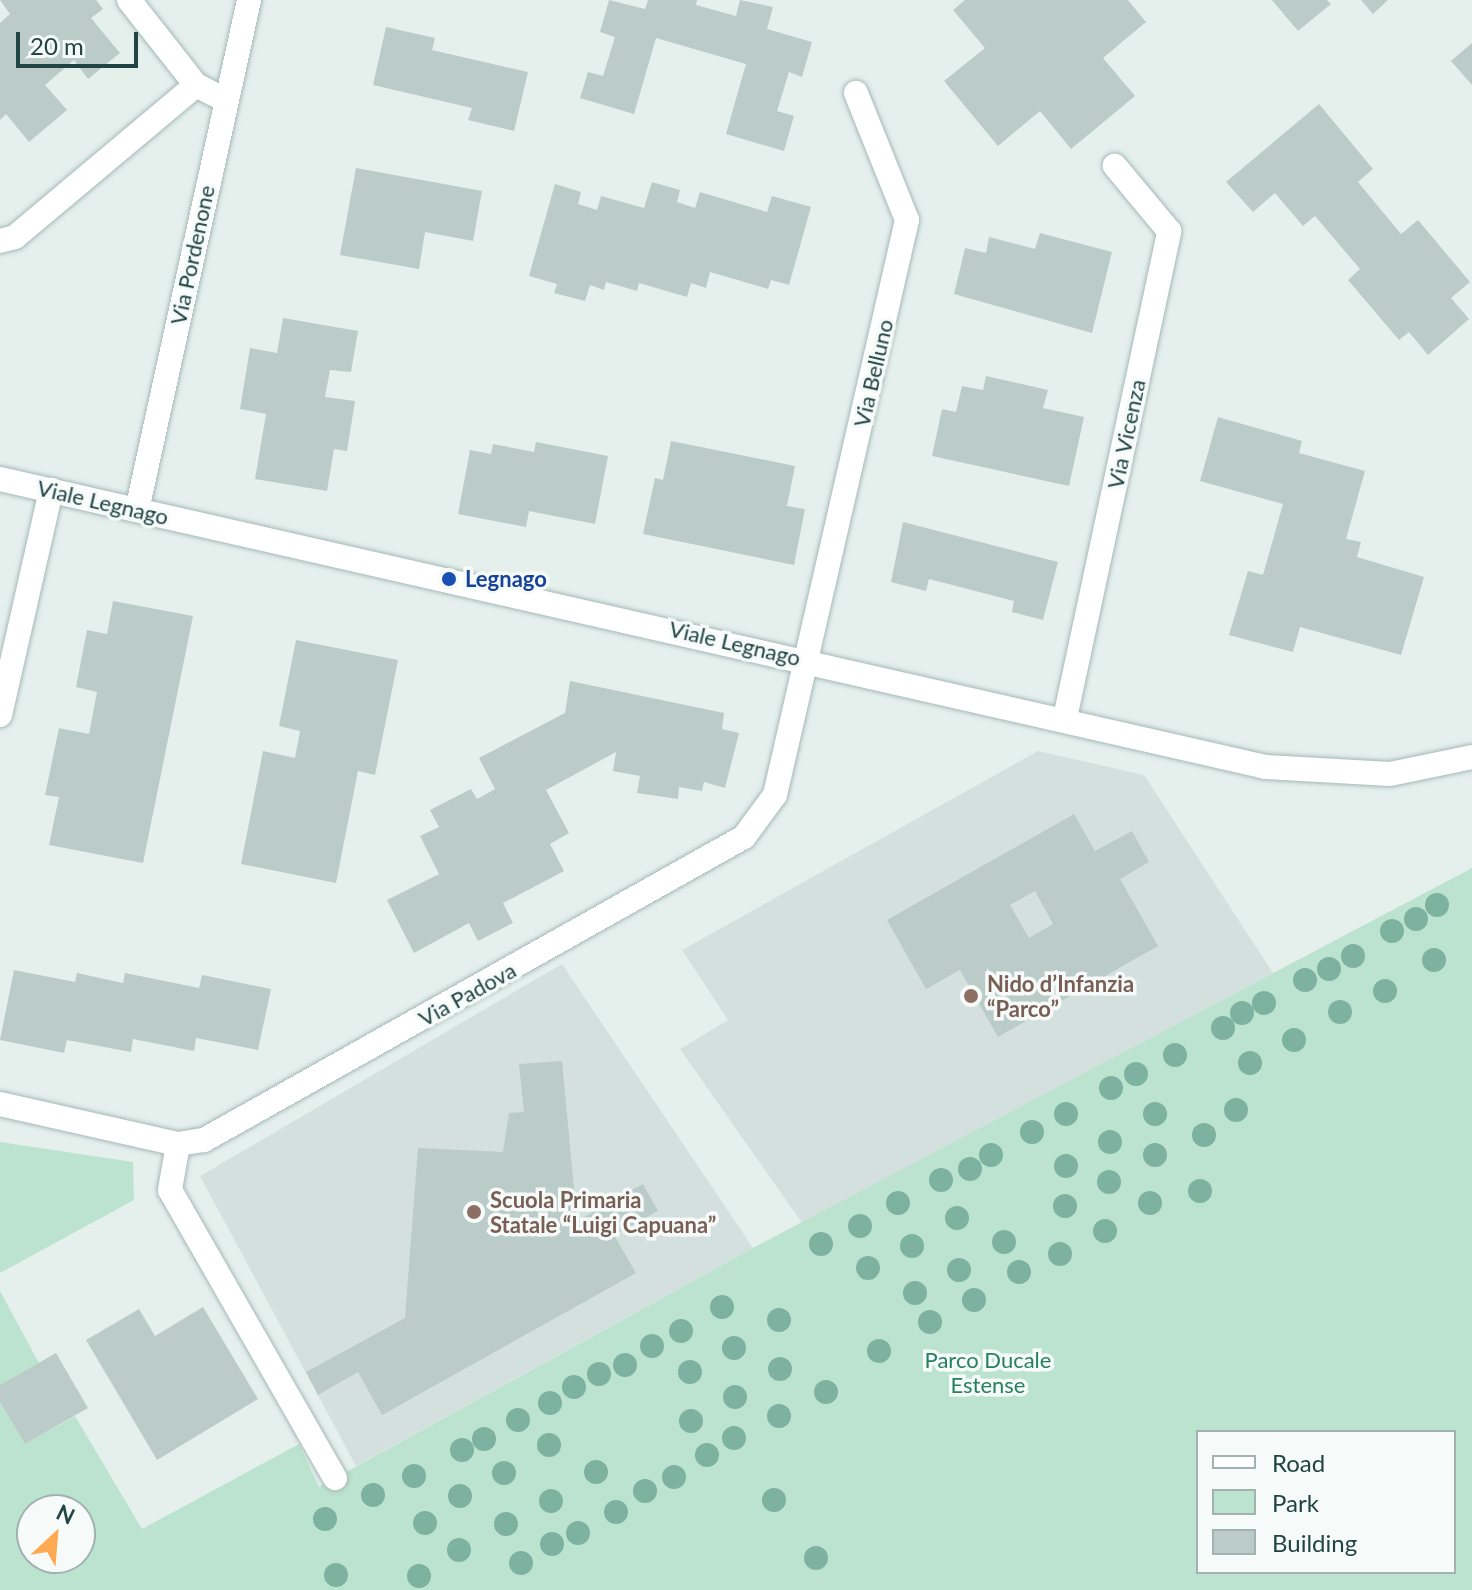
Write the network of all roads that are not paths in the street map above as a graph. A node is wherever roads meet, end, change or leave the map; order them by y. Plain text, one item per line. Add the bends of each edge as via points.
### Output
1 (129, 0) edge
2 (249, 0) edge
3 (196, 85) junction
4 (856, 93) dead end
5 (225, 100) junction
6 (1115, 166) dead end
7 (0, 241) edge
8 (0, 479) edge
9 (51, 490) junction
10 (137, 510) junction
11 (809, 660) junction
12 (0, 715) edge
13 (1065, 718) junction
14 (1472, 757) edge
15 (0, 1104) edge
16 (178, 1144) junction
17 (335, 1478) dead end

1 - 3 street
2 - 5 street, Via Pordenone
3 - 5 street
3 - 7 street via 15,237
4 - 11 street, Via Belluno via 907,220
5 - 10 street, Via Pordenone
6 - 13 street, Via Vicenza via 1169,231
8 - 9 street, Viale Legnago
9 - 10 street, Viale Legnago
9 - 12 street
10 - 11 street, Viale Legnago
11 - 13 street, Viale Legnago
11 - 16 street, Via Padova via 775,795 744,837 204,1140
13 - 14 street, Viale Legnago via 1266,767 1390,774
15 - 16 street, Via Padova
16 - 17 street via 170,1190

